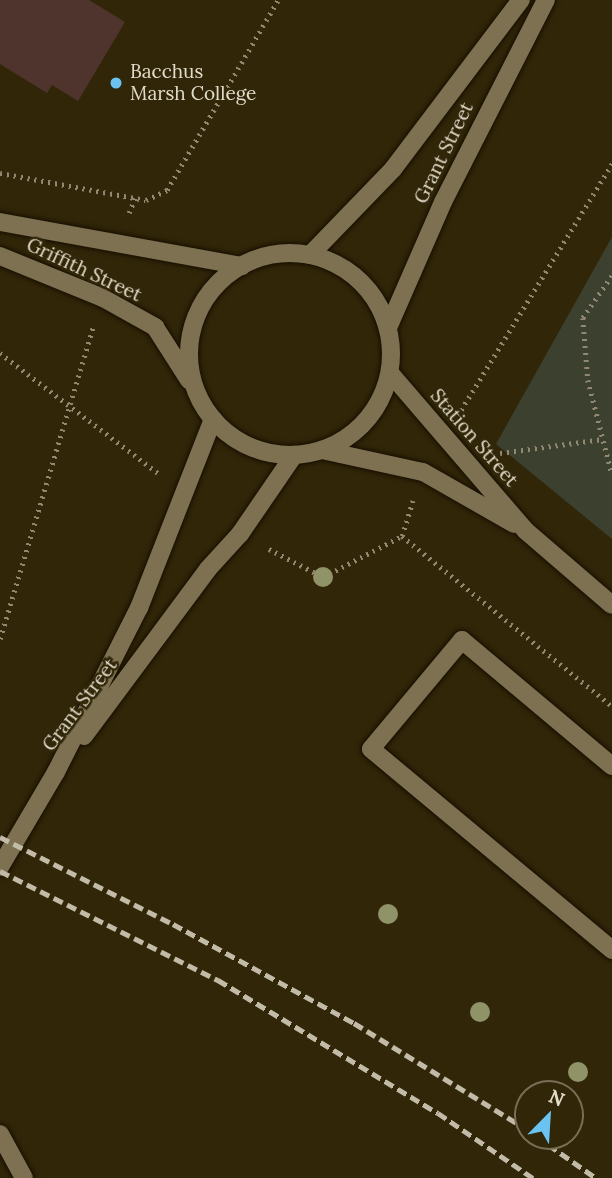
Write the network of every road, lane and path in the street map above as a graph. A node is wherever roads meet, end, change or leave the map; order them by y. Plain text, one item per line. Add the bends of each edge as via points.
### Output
1 (278, 0) edge
2 (521, 0) edge
3 (546, 0) edge
4 (612, 164) edge
5 (0, 173) edge
6 (0, 222) edge
7 (310, 255) junction
8 (0, 256) edge
9 (242, 266) junction
10 (612, 276) edge
11 (388, 328) junction
12 (0, 353) edge
13 (390, 373) junction
14 (197, 392) junction
15 (68, 407) junction
16 (213, 419) junction
17 (445, 436) junction
18 (603, 439) junction
19 (321, 450) junction
20 (294, 455) junction
21 (466, 461) junction
22 (423, 472) junction
23 (612, 474) edge
24 (185, 493) junction
25 (526, 531) junction
26 (240, 534) junction
27 (402, 537) junction
28 (612, 605) edge
29 (0, 639) edge
30 (612, 706) edge
31 (612, 766) edge
32 (56, 772) junction
33 (0, 867) edge
34 (612, 950) edge
35 (0, 1135) edge
36 (24, 1178) edge

1 - 5 path via 167,190 146,200
2 - 7 main road, Grant Street via 393,169
3 - 11 main road, Grant Street via 443,202
4 - 17 path
6 - 9 main road, Griffith Street
7 - 9 main road via 271,255
7 - 11 main road via 354,276 377,303
8 - 14 main road, Griffith Street via 103,298 155,327
9 - 14 main road via 215,287 197,316 189,362
10 - 18 path via 583,318 588,380
11 - 13 main road
12 - 15 path
13 - 17 main road, Station Street
13 - 19 main road via 367,419 355,432
14 - 16 main road
15 - 24 path
15 - 29 path
16 - 20 main road via 242,442 273,454
16 - 24 main road, Grant Street
17 - 21 main road, Station Street
18 - 21 path
18 - 23 path
19 - 20 main road
19 - 22 main road, Station Street
20 - 26 main road, Grant Street
21 - 25 main road, Station Street
22 - 25 main road, Station Street
22 - 27 path
24 - 32 main road, Grant Street via 139,608
25 - 28 main road, Station Street
26 - 27 path via 323,577
26 - 32 main road, Grant Street via 208,569
27 - 30 path
31 - 34 main road via 463,640 371,749
32 - 33 main road
35 - 36 main road

